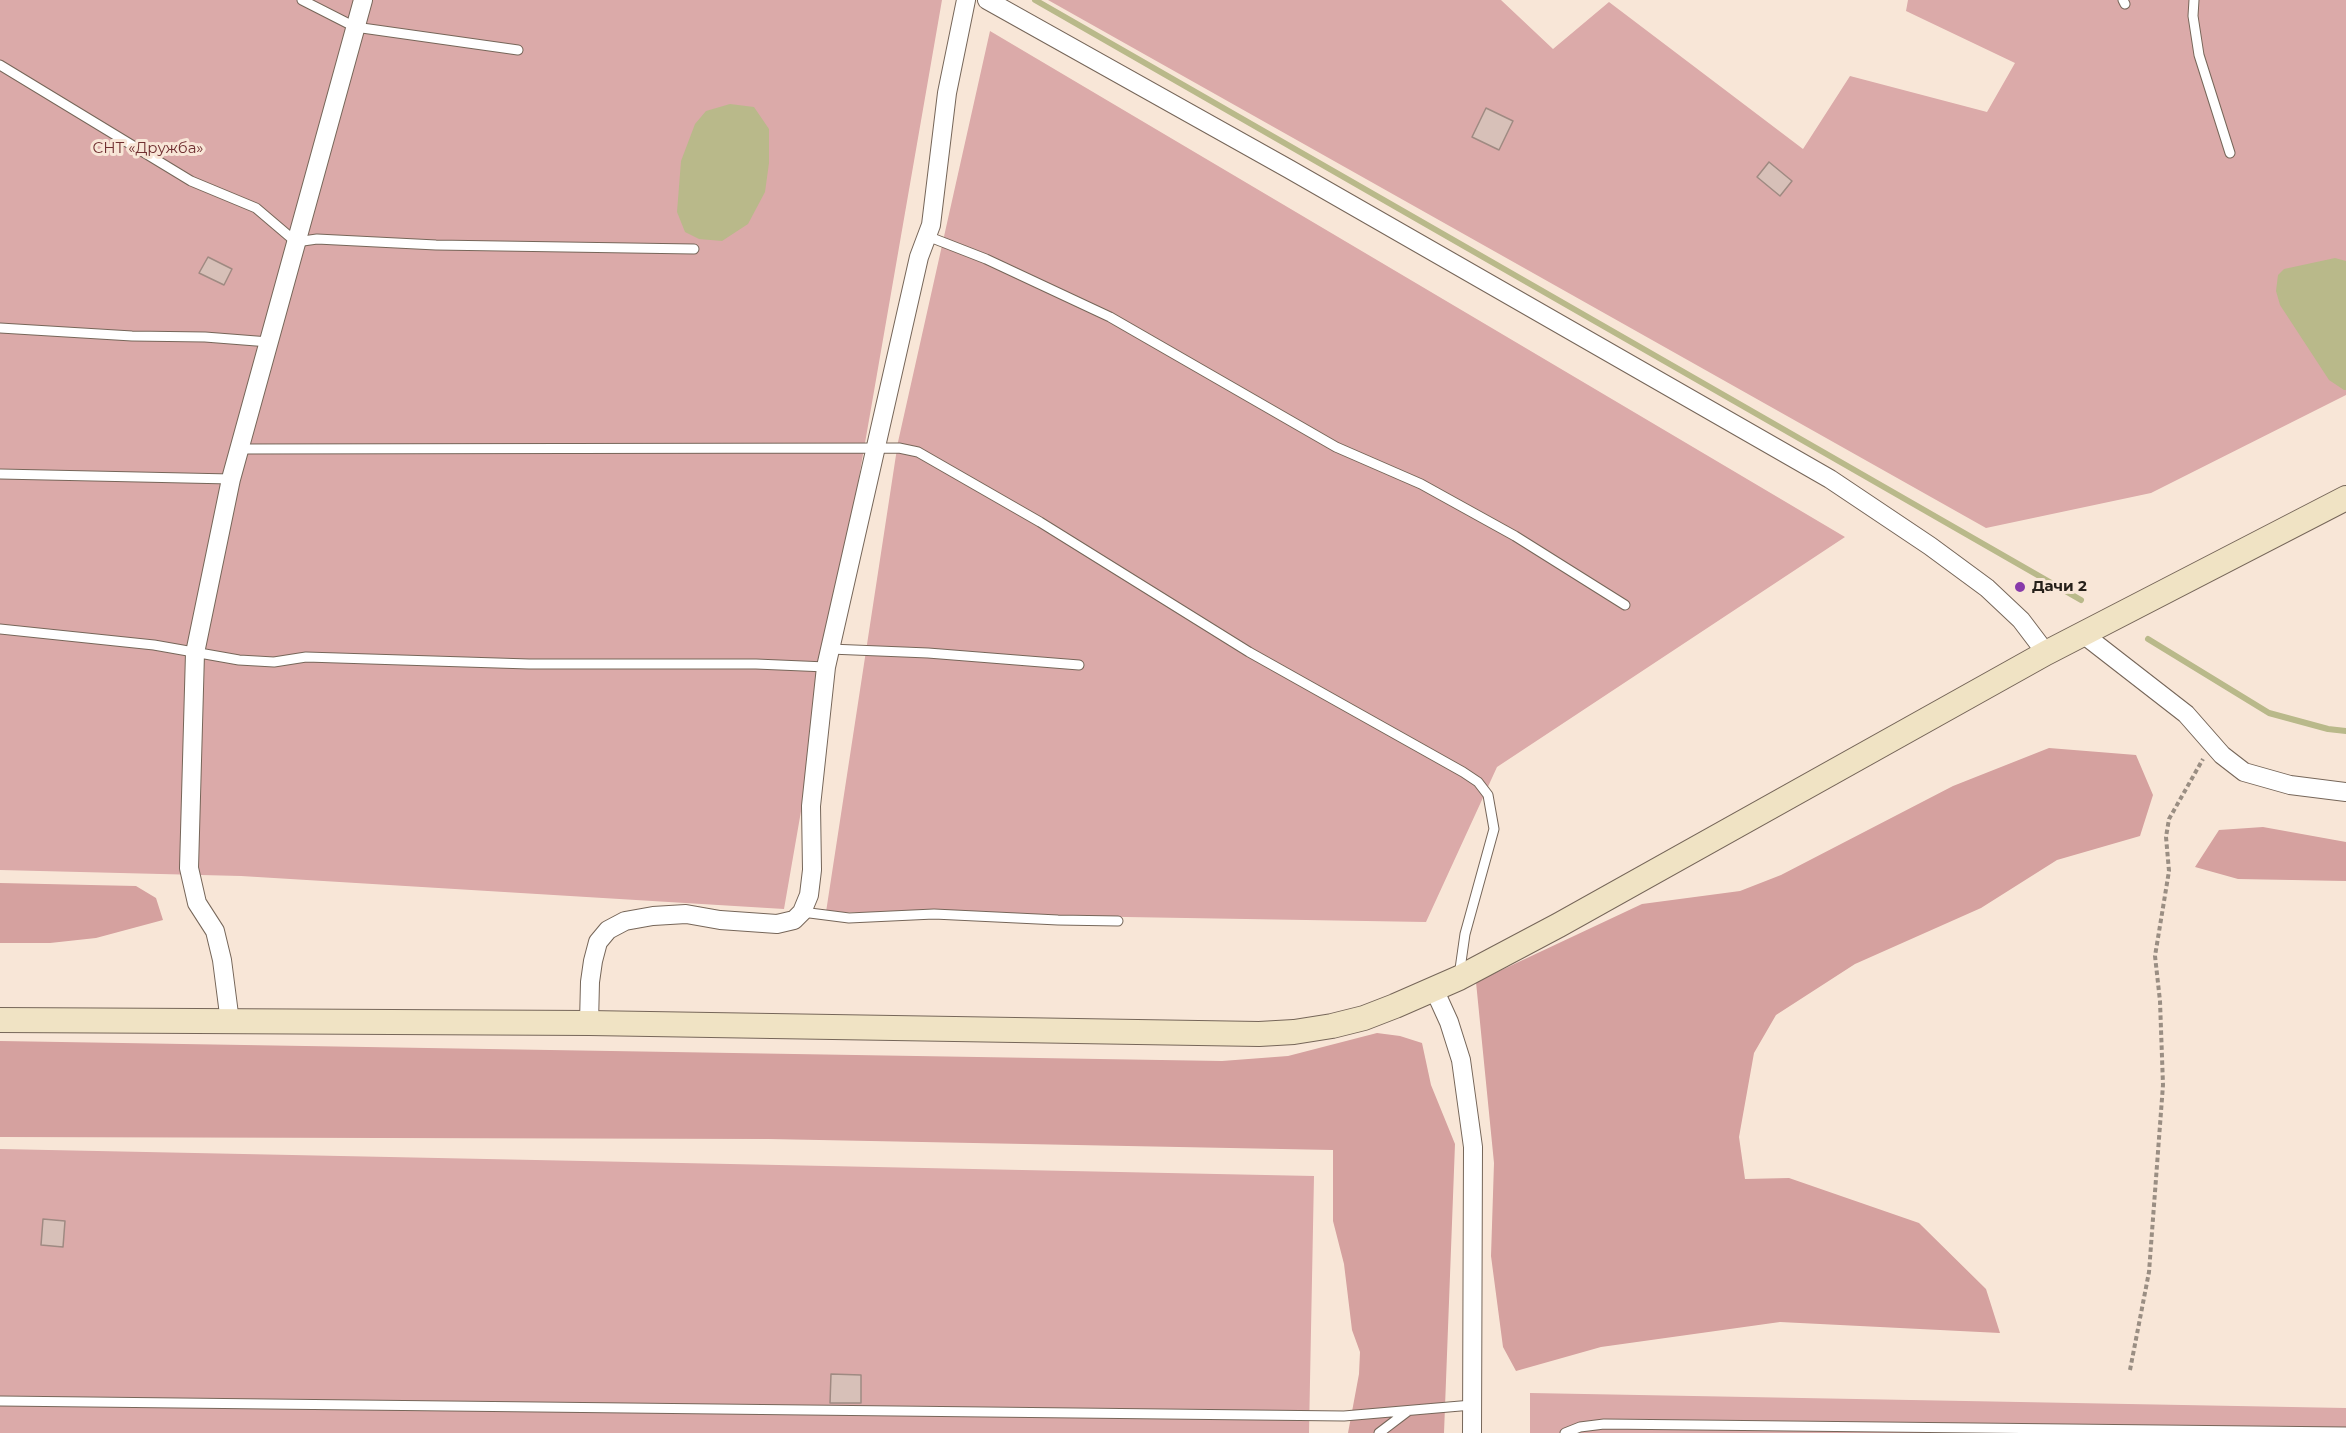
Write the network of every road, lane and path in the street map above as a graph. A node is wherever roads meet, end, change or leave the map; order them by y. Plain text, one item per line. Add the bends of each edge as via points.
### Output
1 (302, 0) edge
2 (363, 0) edge
3 (966, 0) edge
4 (987, 0) edge
5 (2194, 0) edge
6 (355, 27) junction
7 (518, 50) dead end
8 (0, 65) edge
9 (2230, 153) dead end
10 (927, 236) junction
11 (296, 242) junction
12 (694, 249) dead end
13 (0, 328) edge
14 (269, 342) junction
15 (240, 449) junction
16 (876, 449) junction
17 (0, 474) edge
18 (231, 479) junction
19 (2346, 498) edge
20 (1625, 605) dead end
21 (0, 629) edge
22 (2083, 634) junction
23 (195, 653) junction
24 (2046, 653) junction
25 (828, 658) junction
26 (1079, 664) dead end
27 (2204, 737) junction
28 (2346, 792) edge
29 (802, 912) junction
30 (1118, 921) dead end
31 (1459, 978) junction
32 (1434, 989) junction
33 (0, 1020) edge
34 (230, 1022) junction
35 (589, 1023) junction
36 (2130, 1370) dead end
37 (0, 1401) edge
38 (1472, 1405) junction
39 (1409, 1410) junction
40 (2346, 1432) edge
41 (1379, 1433) edge
42 (1472, 1433) edge
43 (1565, 1433) edge
44 (2247, 1433) edge

1 - 6 lane
2 - 6 street
3 - 10 street via 946,93
4 - 24 street via 1830,479 1988,588 2021,620
5 - 9 lane via 2199,55
6 - 7 lane
6 - 11 street
8 - 11 lane via 191,181 256,208
10 - 16 street
10 - 20 lane via 1110,317 1336,447 1421,484 1515,536
11 - 12 lane
11 - 14 street
13 - 14 lane
14 - 15 street
15 - 16 lane
15 - 18 street
16 - 25 street
16 - 31 lane via 918,452 1250,652 1478,782 1488,795 1494,829 1465,934
17 - 18 lane
18 - 23 street
19 - 22 street
21 - 23 lane
22 - 24 street
22 - 27 street via 2186,714
23 - 25 lane via 274,662 306,657 529,664 756,664
23 - 34 street via 189,868 197,903 215,931
24 - 31 street
25 - 26 lane via 928,653
25 - 29 street via 811,806 812,870
27 - 28 street via 2244,772 2290,785
27 - 36 path via 2206,753 2169,819 2166,837 2169,871 2156,956 2163,1085 2149,1272
29 - 30 lane via 849,918 934,914
29 - 35 street via 794,920 777,924 686,914 653,916 626,921 608,930 598,942 593,961
31 - 32 street
32 - 35 street via 1364,1018 1294,1032 1258,1034
32 - 38 street via 1461,1060 1473,1147
33 - 34 street
34 - 35 street
37 - 39 lane via 1344,1416
38 - 39 lane
38 - 42 street
39 - 41 lane
40 - 44 lane
43 - 44 lane via 1604,1424

